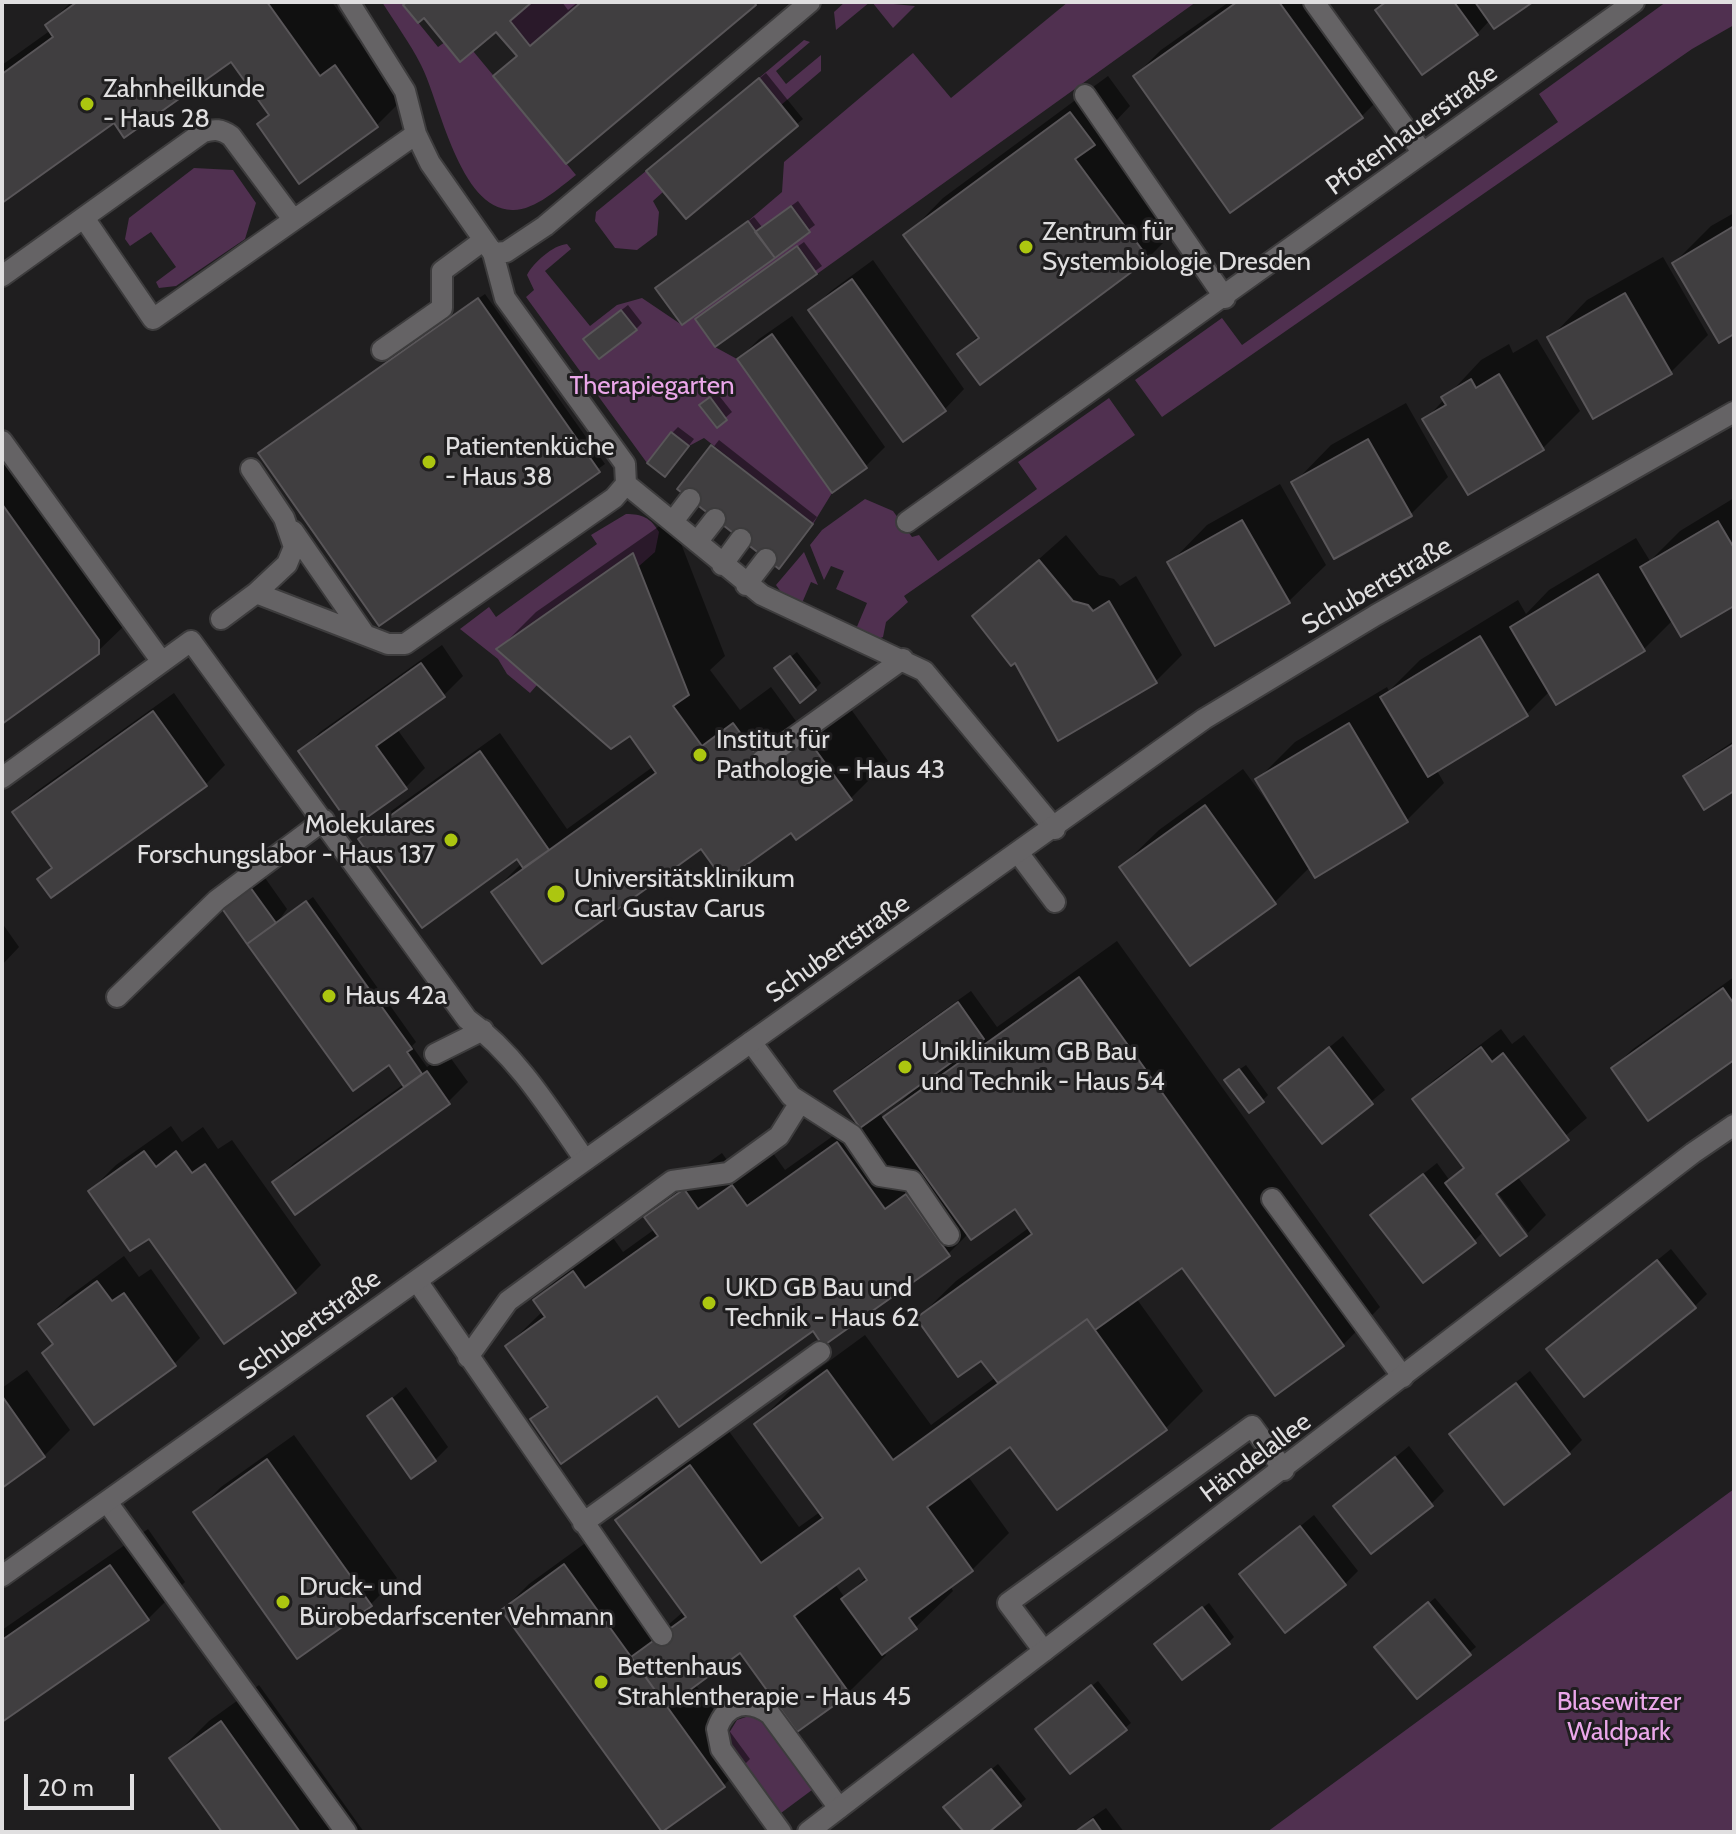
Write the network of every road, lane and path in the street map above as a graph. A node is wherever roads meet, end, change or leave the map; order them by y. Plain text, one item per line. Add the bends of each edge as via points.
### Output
1 (349, 2) edge
2 (1314, 2) edge
3 (1634, 2) edge
4 (803, 4) edge
5 (1085, 95) dead end
6 (416, 134) junction
7 (1423, 153) junction
8 (84, 218) junction
9 (292, 218) junction
10 (489, 247) junction
11 (2, 276) edge
12 (1225, 298) junction
13 (382, 350) dead end
14 (1734, 412) edge
15 (2, 441) edge
16 (251, 469) dead end
17 (626, 484) junction
18 (690, 499) dead end
19 (284, 518) junction
20 (715, 519) dead end
21 (674, 520) junction
22 (907, 522) dead end
23 (741, 539) dead end
24 (697, 542) junction
25 (766, 559) dead end
26 (722, 565) junction
27 (746, 585) junction
28 (256, 593) junction
29 (221, 619) dead end
30 (365, 635) junction
31 (903, 659) junction
32 (162, 662) junction
33 (761, 761) dead end
34 (2, 778) edge
35 (324, 820) junction
36 (1055, 829) junction
37 (1019, 854) junction
38 (1055, 902) dead end
39 (117, 997) dead end
40 (483, 1030) junction
41 (751, 1042) junction
42 (435, 1054) dead end
43 (799, 1104) junction
44 (1734, 1125) edge
45 (585, 1160) junction
46 (1272, 1199) dead end
47 (949, 1235) dead end
48 (417, 1281) junction
49 (820, 1352) dead end
50 (468, 1357) junction
51 (1403, 1377) junction
52 (1284, 1470) junction
53 (107, 1502) junction
54 (583, 1523) junction
55 (2, 1576) edge
56 (662, 1635) dead end
57 (1044, 1651) junction
58 (839, 1808) junction
59 (346, 1832) edge
60 (781, 1832) edge
61 (808, 1832) edge

1 - 6 street via 405,91
2 - 7 street
3 - 7 street, Pfotenhauerstraße
4 - 10 street via 545,226 506,252
5 - 12 street
6 - 9 street
6 - 10 street
7 - 12 street, Pfotenhauerstraße
8 - 9 street via 213,129 231,136
8 - 9 street via 153,319
8 - 11 street
10 - 13 street via 442,271 442,308
10 - 17 street via 505,298 625,464
12 - 22 street, Pfotenhauerstraße
14 - 36 street, Schubertstraße via 1204,719
15 - 32 street
16 - 19 street
17 - 21 street
17 - 30 street via 614,498 425,633 405,644
18 - 21 street
19 - 28 street via 294,547 287,564
19 - 30 street
20 - 24 street
21 - 24 street
23 - 26 street
24 - 26 street
25 - 27 street
26 - 27 street
27 - 31 street
28 - 29 street
28 - 30 street
31 - 33 street
31 - 36 street via 924,671
32 - 34 street
32 - 35 street via 191,641
35 - 39 street via 217,900
35 - 40 street via 467,1019
36 - 37 street, Schubertstraße
37 - 38 street
37 - 41 street, Schubertstraße
40 - 42 street
40 - 45 street
41 - 43 street
41 - 45 street, Schubertstraße
43 - 47 street via 852,1135 880,1176 912,1181
43 - 50 street via 779,1136 728,1173 672,1181 508,1301
44 - 51 street, Händelallee
45 - 48 street, Schubertstraße
46 - 51 street
48 - 50 street
48 - 53 street, Schubertstraße
49 - 54 street
50 - 54 street
51 - 52 street, Händelallee
52 - 57 street, Händelallee
52 - 57 street via 1252,1426 1008,1603
53 - 55 street, Schubertstraße
53 - 59 street
54 - 56 street
57 - 58 street, Händelallee
58 - 60 street via 770,1714 744,1703 730,1709 717,1729 721,1749
58 - 61 street, Händelallee

